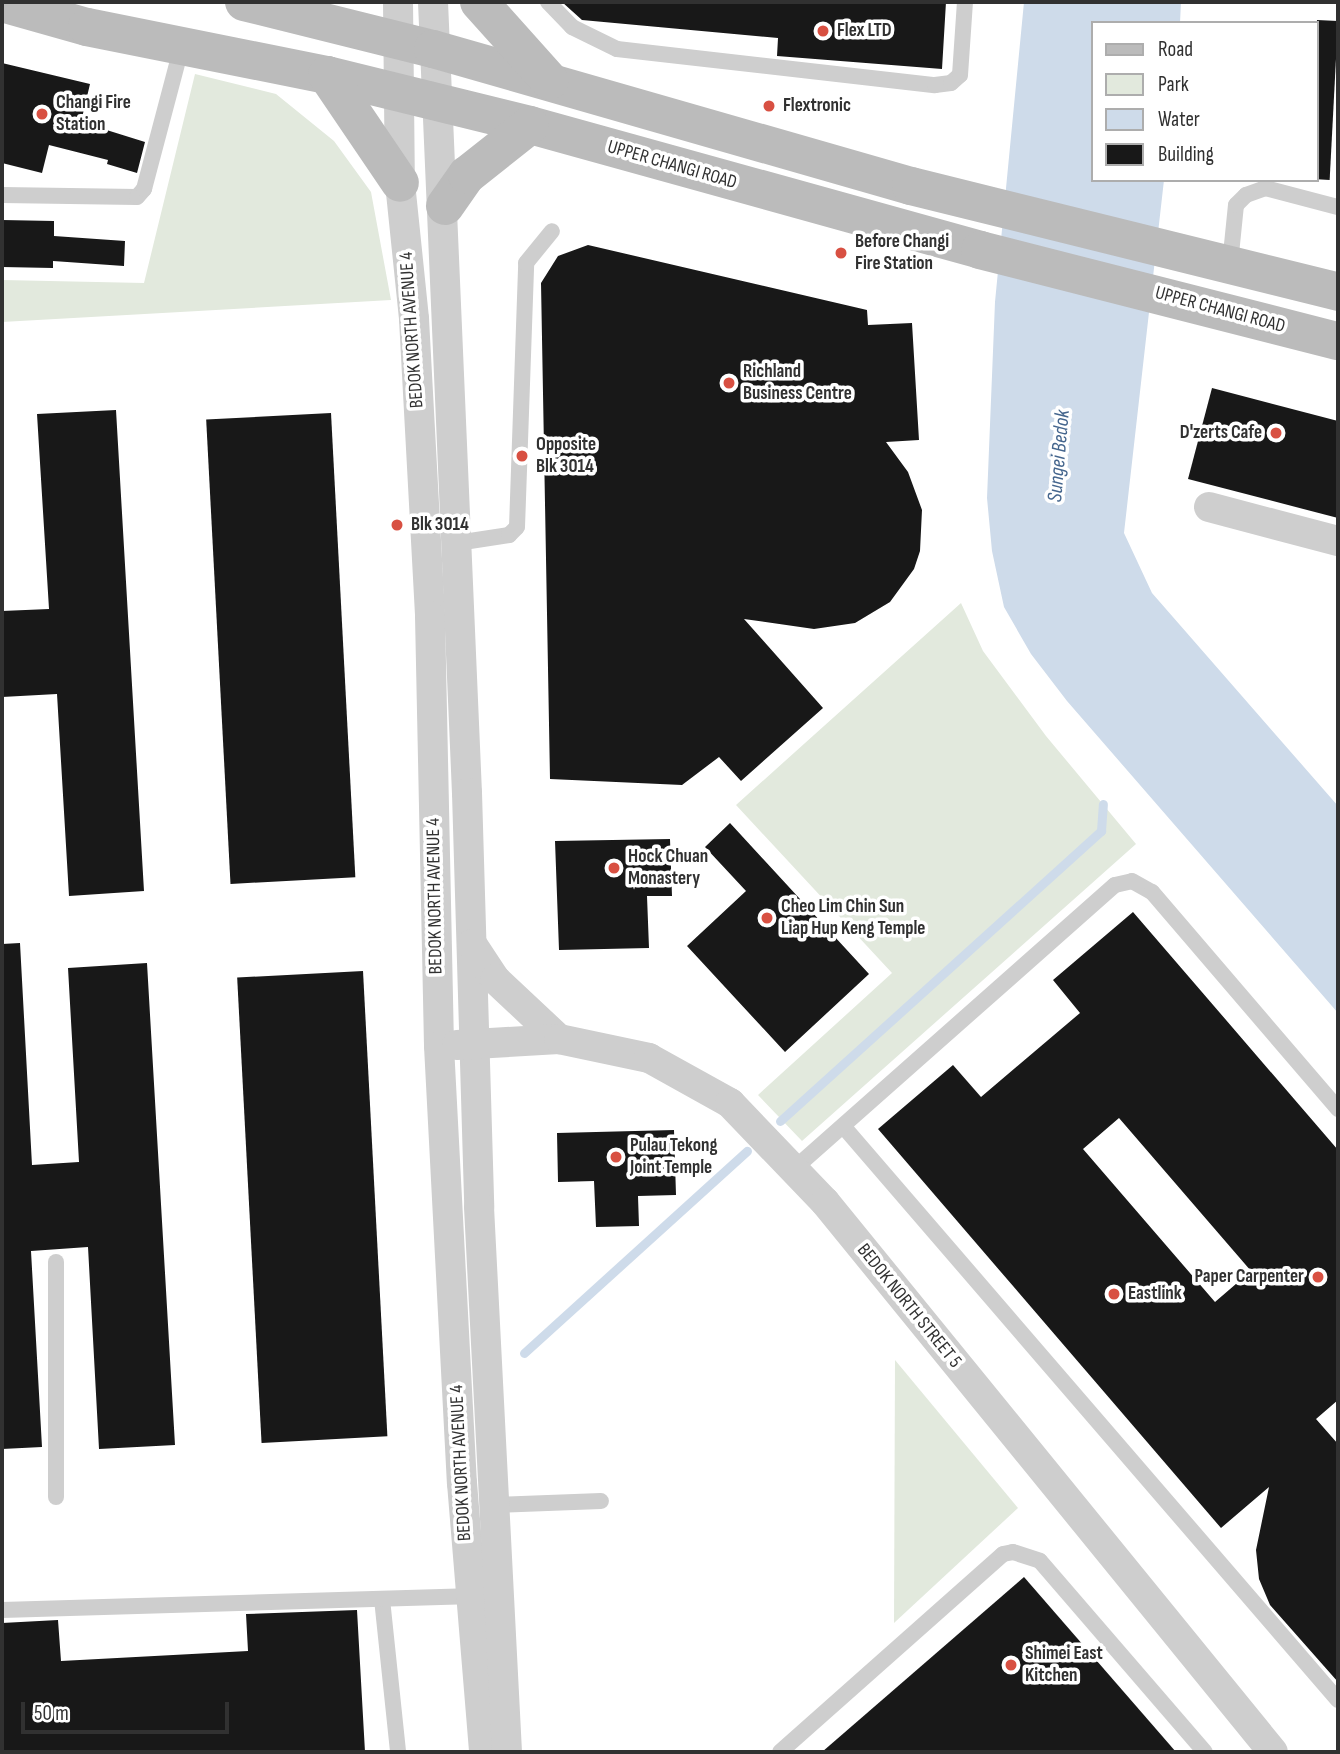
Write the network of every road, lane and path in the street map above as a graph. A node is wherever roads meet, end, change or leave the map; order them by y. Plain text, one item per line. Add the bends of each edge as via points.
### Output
1 (244, 2) edge
2 (398, 2) edge
3 (433, 2) edge
4 (478, 2) edge
5 (548, 2) edge
6 (965, 2) edge
7 (2, 4) edge
8 (307, 8) edge
9 (416, 44) junction
10 (182, 45) junction
11 (327, 75) junction
12 (552, 82) junction
13 (400, 93) junction
14 (439, 102) junction
15 (530, 125) junction
16 (400, 183) junction
17 (2, 195) edge
18 (445, 206) junction
19 (1338, 207) edge
20 (552, 231) dead end
21 (1230, 264) junction
22 (1338, 292) edge
23 (1338, 341) edge
24 (1209, 507) dead end
25 (1338, 541) edge
26 (457, 542) junction
27 (472, 944) junction
28 (559, 1039) junction
29 (474, 1044) junction
30 (439, 1046) junction
31 (1338, 1109) edge
32 (843, 1126) junction
33 (795, 1168) junction
34 (56, 1262) dead end
35 (56, 1497) dead end
36 (601, 1501) dead end
37 (492, 1505) junction
38 (484, 1595) junction
39 (382, 1599) junction
40 (2, 1610) edge
41 (1338, 1700) edge
42 (398, 1752) edge
43 (484, 1752) edge
44 (507, 1752) edge
45 (779, 1752) edge
46 (1205, 1752) edge
47 (1273, 1752) edge

1 - 8 street
2 - 9 street
3 - 9 street
4 - 12 street
5 - 6 lane via 572,27 617,49 935,85 951,83 960,75
7 - 10 street, UPPER CHANGI ROAD via 87,27
8 - 9 street
9 - 12 street
9 - 13 street, BEDOK NORTH AVENUE 4
9 - 14 street, BEDOK NORTH AVENUE 4
10 - 11 street, UPPER CHANGI ROAD
10 - 17 lane via 144,189 137,197
11 - 13 street, UPPER CHANGI ROAD
11 - 16 street
12 - 21 street via 993,208
13 - 14 street, UPPER CHANGI ROAD
13 - 16 street, BEDOK NORTH AVENUE 4
14 - 15 street, UPPER CHANGI ROAD
14 - 18 street, BEDOK NORTH AVENUE 4
15 - 18 street via 467,175
15 - 23 street, UPPER CHANGI ROAD via 989,253
16 - 30 street, BEDOK NORTH AVENUE 4 via 414,319 430,616
18 - 26 street, BEDOK NORTH AVENUE 4 via 444,317
19 - 21 lane via 1265,188 1245,195 1236,205
20 - 26 lane via 526,263 517,527 509,535
21 - 22 street
24 - 25 street
26 - 27 street, BEDOK NORTH AVENUE 4
27 - 28 street via 495,979
27 - 29 street, BEDOK NORTH AVENUE 4
28 - 29 street, BEDOK NORTH STREET 5
28 - 33 street, BEDOK NORTH STREET 5 via 660,1065 730,1103
29 - 30 street, BEDOK NORTH STREET 5
29 - 37 street, BEDOK NORTH AVENUE 4
30 - 38 street, BEDOK NORTH AVENUE 4
31 - 32 lane via 1152,892 1132,881 1115,885
32 - 33 lane
32 - 41 lane
33 - 47 street, BEDOK NORTH STREET 5
34 - 35 lane
36 - 37 lane
37 - 38 street, BEDOK NORTH AVENUE 4
38 - 39 lane
38 - 43 street, BEDOK NORTH AVENUE 4
38 - 44 street, BEDOK NORTH AVENUE 4
39 - 40 lane
39 - 42 lane
45 - 46 lane via 1003,1554 1013,1552 1040,1561

